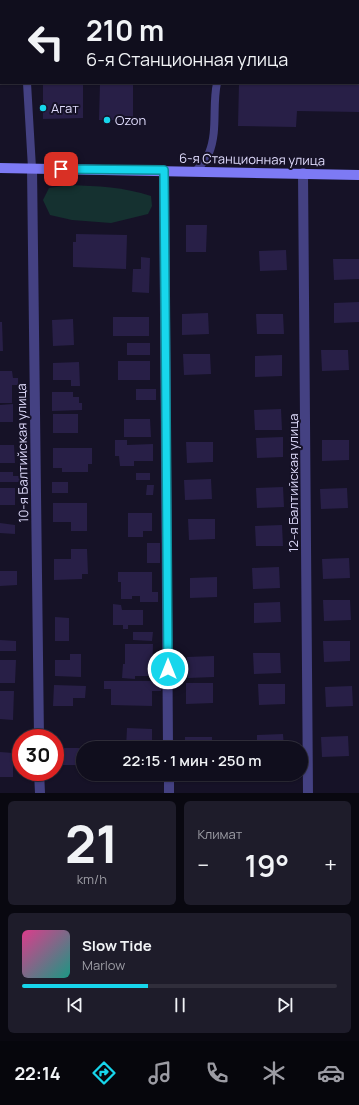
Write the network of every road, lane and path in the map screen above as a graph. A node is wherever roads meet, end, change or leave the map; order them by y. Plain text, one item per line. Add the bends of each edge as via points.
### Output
1 (27, 84) edge
2 (217, 84) edge
3 (0, 168) edge
4 (32, 168) junction
5 (164, 170) junction
6 (196, 171) junction
7 (303, 173) junction
8 (359, 175) edge
9 (39, 729) edge
10 (168, 741) edge
11 (39, 781) edge
12 (169, 781) edge
13 (40, 793) edge
14 (169, 793) edge
15 (308, 793) edge

1 - 4 lane
2 - 6 lane via 214,94 214,138 208,154
3 - 4 main road, 6-я Станционная улица
4 - 5 main road, 6-я Станционная улица
4 - 9 street, 10-я Балтийская улица
5 - 6 main road, 6-я Станционная улица
5 - 10 street
6 - 7 main road, 6-я Станционная улица
7 - 8 main road, 6-я Станционная улица
7 - 15 street, 12-я Балтийская улица
11 - 13 street
12 - 14 street

